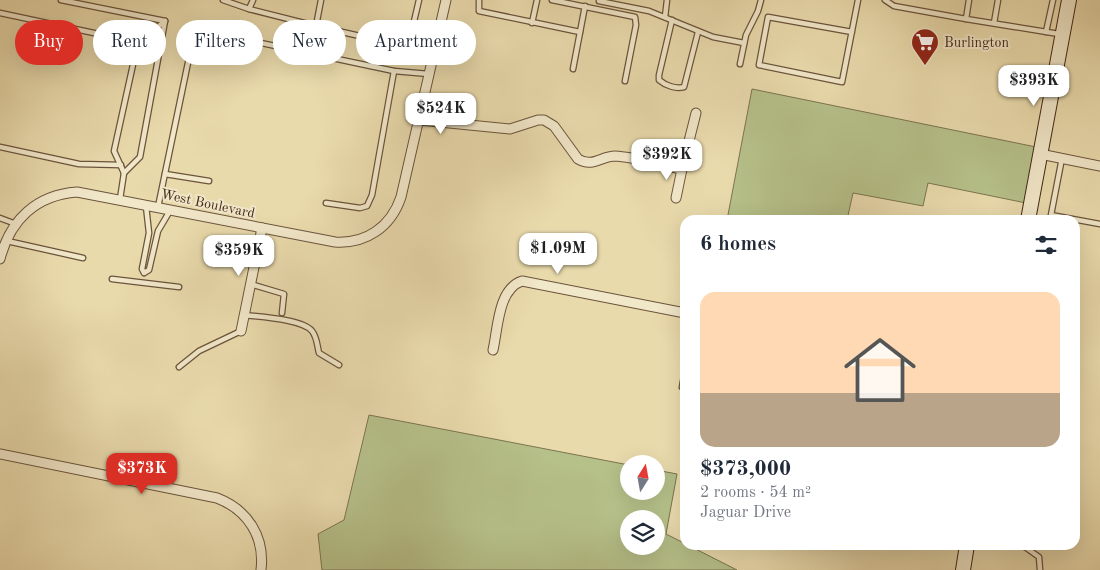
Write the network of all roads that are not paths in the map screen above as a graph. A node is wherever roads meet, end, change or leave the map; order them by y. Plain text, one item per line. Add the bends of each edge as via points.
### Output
1 (61, 0) edge
2 (223, 0) edge
3 (254, 0) edge
4 (321, 0) edge
5 (419, 0) edge
6 (446, 0) edge
7 (478, 0) edge
8 (537, 0) edge
9 (552, 0) edge
10 (597, 0) edge
11 (667, 0) edge
12 (760, 0) edge
13 (858, 0) edge
14 (885, 0) edge
15 (969, 0) edge
16 (998, 0) edge
17 (1053, 0) edge
18 (1070, 0) edge
19 (586, 6) junction
20 (249, 9) junction
21 (0, 13) edge
22 (665, 17) junction
23 (966, 19) junction
24 (161, 20) edge
25 (292, 20) edge
26 (317, 20) edge
27 (414, 20) edge
28 (442, 20) edge
29 (672, 20) junction
30 (532, 22) junction
31 (994, 23) junction
32 (580, 32) junction
33 (698, 32) junction
34 (852, 32) junction
35 (1046, 32) junction
36 (93, 33) edge
37 (1063, 35) junction
38 (744, 43) junction
39 (740, 64) dead end
40 (133, 65) edge
41 (158, 65) edge
42 (431, 65) edge
43 (573, 69) dead end
44 (394, 71) junction
45 (429, 74) junction
46 (625, 81) dead end
47 (422, 106) junction
48 (696, 112) dead end
49 (419, 120) junction
50 (463, 123) junction
51 (0, 148) edge
52 (1040, 154) junction
53 (1062, 158) junction
54 (121, 165) junction
55 (1100, 166) edge
56 (682, 170) junction
57 (124, 173) junction
58 (165, 174) junction
59 (208, 181) dead end
60 (676, 198) dead end
61 (120, 199) junction
62 (326, 202) dead end
63 (146, 204) junction
64 (158, 207) junction
65 (171, 209) junction
66 (1029, 215) edge
67 (1051, 215) edge
68 (0, 218) edge
69 (1080, 220) edge
70 (16, 224) junction
71 (1100, 224) edge
72 (262, 228) junction
73 (6, 241) junction
74 (83, 258) dead end
75 (0, 259) edge
76 (144, 272) junction
77 (112, 279) dead end
78 (142, 282) junction
79 (250, 284) junction
80 (180, 287) dead end
81 (680, 312) edge
82 (282, 313) dead end
83 (244, 315) junction
84 (241, 331) joint
85 (493, 350) dead end
86 (339, 365) dead end
87 (179, 367) dead end
88 (0, 454) edge
89 (966, 550) edge
90 (1030, 550) edge
91 (261, 570) edge
92 (962, 570) edge
93 (1040, 570) edge

1 - 24 lane
2 - 20 lane
3 - 20 lane
4 - 26 lane
5 - 27 lane
6 - 28 street, West Boulevard
7 - 30 lane via 479,11
8 - 30 lane
9 - 19 lane
10 - 22 lane
11 - 22 lane
12 - 38 lane
13 - 34 lane
14 - 23 lane via 894,6
15 - 23 lane
16 - 31 lane
17 - 35 lane
18 - 37 street
19 - 32 lane
19 - 46 lane via 635,17
20 - 25 lane
21 - 36 lane
22 - 29 lane
23 - 31 lane
29 - 33 lane
29 - 33 lane via 658,75 663,84 684,87
30 - 32 lane
31 - 35 lane
32 - 43 lane
33 - 38 lane
34 - 34 lane via 842,82 759,65 768,17
35 - 37 lane
37 - 52 street
38 - 39 lane
40 - 54 lane via 114,152
41 - 57 lane via 140,157
42 - 45 street, West Boulevard
44 - 45 lane
44 - 58 lane via 195,30
44 - 62 lane via 372,195 367,206 360,208
45 - 47 street, West Boulevard
47 - 49 street, West Boulevard
47 - 50 street via 457,115
48 - 56 street
49 - 50 street via 454,125
49 - 72 street, West Boulevard via 399,204 377,231 343,243
50 - 56 street via 510,129 544,120 554,126 578,159 584,162 593,163 614,156
51 - 54 lane via 79,164
52 - 53 street
52 - 66 street
53 - 55 street
53 - 67 lane
54 - 57 lane
56 - 60 street
57 - 61 lane
58 - 59 lane
58 - 64 lane
61 - 63 street, West Boulevard
61 - 70 street, West Boulevard via 90,193 65,193 34,205
63 - 64 street, West Boulevard
63 - 76 lane via 149,233
64 - 65 street, West Boulevard
65 - 72 street, West Boulevard
65 - 76 lane via 159,227 149,270
68 - 70 lane
69 - 71 lane
70 - 73 street, West Boulevard
72 - 79 street
73 - 74 lane
73 - 75 street, West Boulevard
76 - 78 lane
77 - 78 lane
78 - 80 lane
79 - 82 lane via 284,294
79 - 83 street
81 - 85 street via 522,281 511,286 504,298
83 - 84 street
83 - 86 lane via 292,322 308,328 316,338 319,353
84 - 87 lane via 199,351
88 - 91 street via 228,502 244,515 256,533 262,556
89 - 92 street
90 - 93 lane via 1039,556

